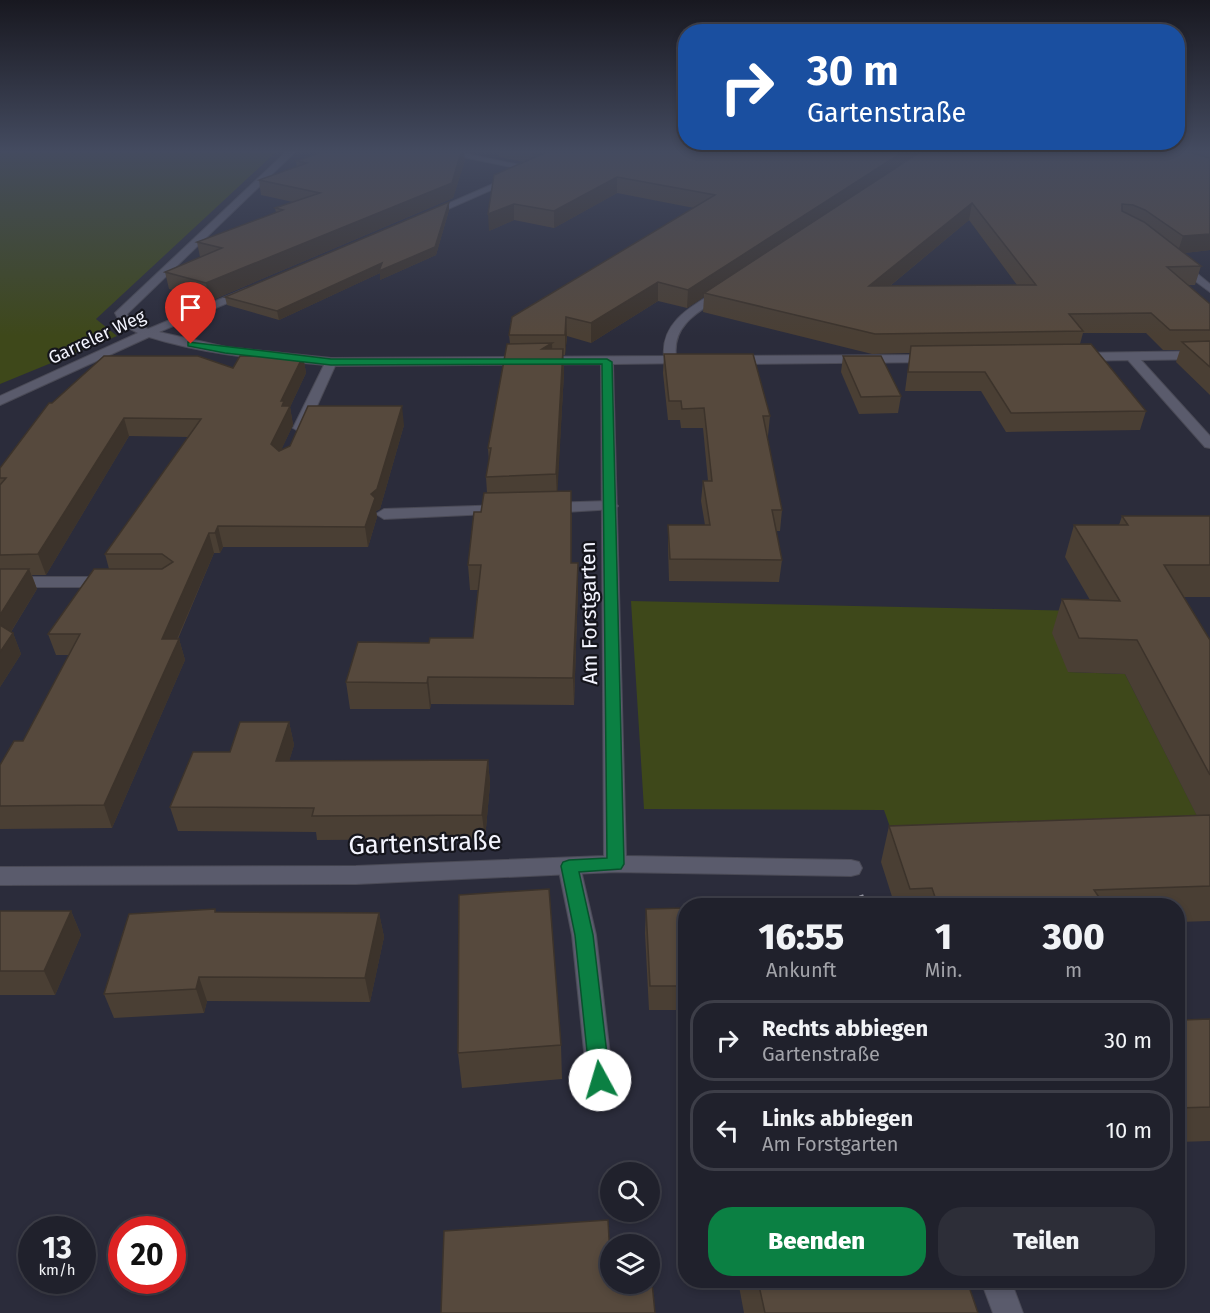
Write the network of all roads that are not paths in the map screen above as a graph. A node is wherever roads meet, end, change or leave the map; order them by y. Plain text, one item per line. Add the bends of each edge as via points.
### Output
1 (226, 213) edge
2 (430, 213) edge
3 (416, 219) edge
4 (1172, 259) edge
5 (730, 287) edge
6 (255, 288) edge
7 (1210, 290) edge
8 (148, 333) junction
9 (1210, 355) edge
10 (1131, 356) junction
11 (1065, 358) edge
12 (950, 359) edge
13 (702, 360) edge
14 (724, 360) edge
15 (670, 361) junction
16 (331, 362) junction
17 (607, 362) junction
18 (0, 401) edge
19 (293, 444) edge
20 (1210, 444) edge
21 (610, 506) junction
22 (384, 514) dead end
23 (0, 582) edge
24 (120, 582) edge
25 (615, 864) junction
26 (569, 866) junction
27 (851, 868) dead end
28 (0, 876) edge
29 (600, 1080) dead end
30 (999, 1288) edge
31 (1008, 1313) edge

1 - 8 street via 121,313 125,322
2 - 3 street
4 - 7 street
5 - 15 street via 671,331
6 - 8 street, Garreler Weg
8 - 16 street via 225,351
8 - 18 street, Garreler Weg
9 - 10 street
10 - 11 street
10 - 20 street
12 - 14 street
13 - 15 street
15 - 17 street
16 - 17 street
16 - 19 street
17 - 21 street, Am Forstgarten
21 - 22 street
21 - 25 street, Am Forstgarten
23 - 24 street
25 - 26 street, Gartenstraße
25 - 27 street, Gartenstraße
26 - 28 street, Gartenstraße via 356,875
26 - 29 street via 584,935
30 - 31 street

